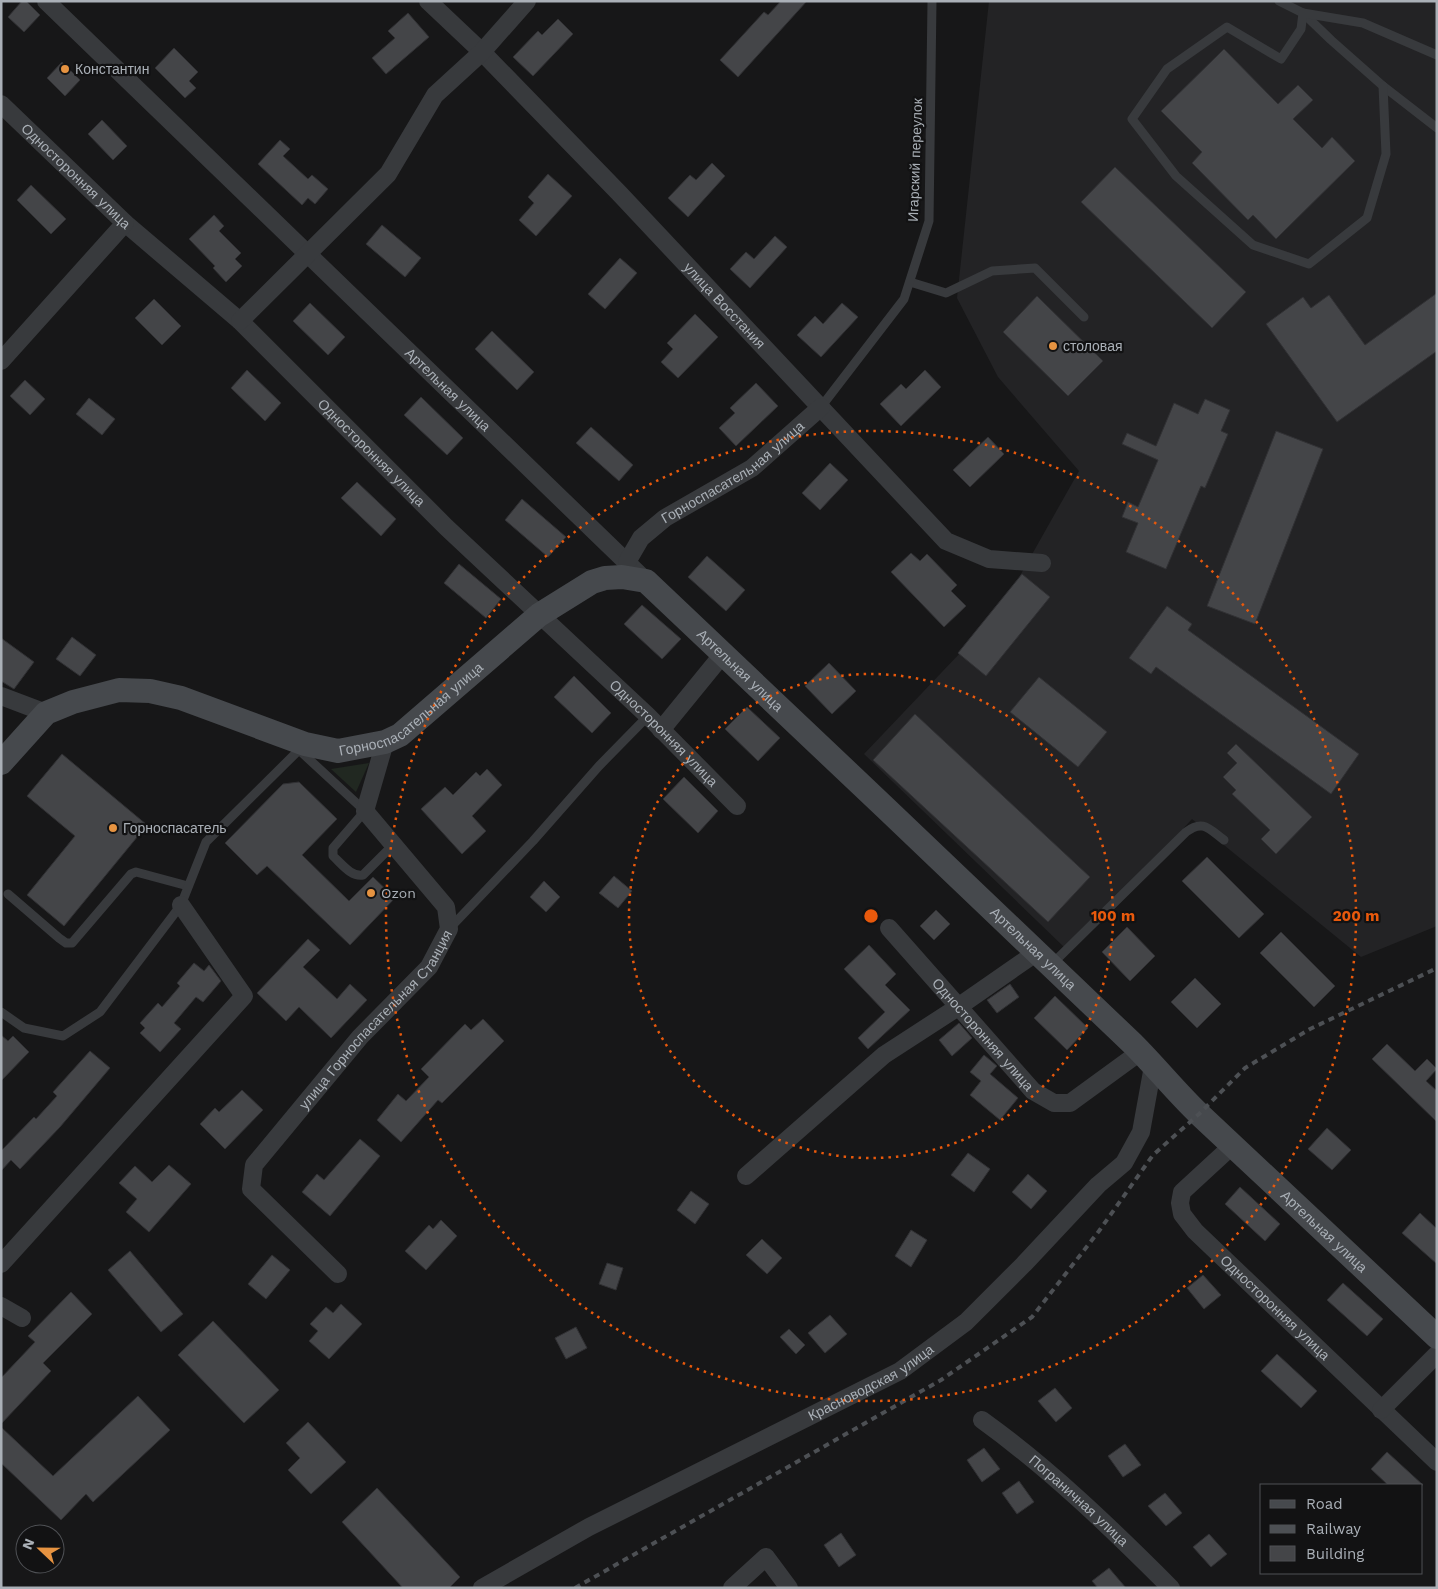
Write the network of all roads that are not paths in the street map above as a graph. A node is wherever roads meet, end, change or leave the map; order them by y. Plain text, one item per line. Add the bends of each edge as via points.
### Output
1 (46, 1) edge
2 (428, 1) edge
3 (528, 1) edge
4 (932, 1) edge
5 (1279, 1) edge
6 (1303, 13) junction
7 (482, 52) junction
8 (1437, 55) edge
9 (1384, 86) junction
10 (1, 104) edge
11 (1437, 128) edge
12 (125, 222) junction
13 (308, 253) junction
14 (910, 282) junction
15 (1084, 317) dead end
16 (240, 321) junction
17 (1, 361) edge
18 (821, 407) junction
19 (627, 562) junction
20 (1042, 563) dead end
21 (646, 581) junction
22 (539, 615) junction
23 (723, 654) junction
24 (1, 696) edge
25 (46, 713) junction
26 (648, 716) junction
27 (661, 730) junction
28 (385, 742) junction
29 (302, 747) junction
30 (1, 763) edge
31 (737, 806) dead end
32 (365, 810) junction
33 (1224, 840) dead end
34 (393, 845) junction
35 (188, 886) junction
36 (8, 894) dead end
37 (181, 905) junction
38 (889, 928) dead end
39 (449, 929) junction
40 (1044, 958) junction
41 (958, 1007) junction
42 (1, 1012) edge
43 (1147, 1059) junction
44 (1233, 1146) junction
45 (746, 1176) dead end
46 (1, 1264) edge
47 (338, 1274) dead end
48 (1, 1306) edge
49 (22, 1318) dead end
50 (1437, 1336) edge
51 (1437, 1354) edge
52 (1381, 1410) junction
53 (982, 1420) dead end
54 (1437, 1462) edge
55 (482, 1588) edge
56 (732, 1588) edge
57 (789, 1588) edge
58 (1171, 1588) edge

1 - 13 street, Артельная улица
2 - 7 street, улица Восстания
3 - 7 street
4 - 14 lane, Игарский переулок via 929,221
5 - 6 lane
6 - 8 lane via 1363,23
6 - 9 lane
6 - 9 lane via 1302,29 1281,59 1227,26 1167,69 1132,119 1176,176 1253,245 1309,264 1367,218 1386,154
7 - 13 street via 435,95 388,174
7 - 18 street, улица Восстания
9 - 11 lane
10 - 12 street, Односторонняя улица
12 - 16 street, Односторонняя улица
12 - 17 street
13 - 16 street
13 - 19 street, Артельная улица
14 - 15 lane via 946,293 992,272 1035,268
14 - 18 lane, Игарский переулок via 904,299
16 - 22 street, Односторонняя улица
18 - 19 street, Горноспасательная улица via 752,468 665,518 641,538
18 - 20 street, улица Восстания via 946,541 989,559
19 - 21 street, Артельная улица
21 - 22 main road, Горноспасательная улица via 622,577 592,582
21 - 23 main road, Артельная улица
22 - 26 street, Односторонняя улица
22 - 28 main road, Горноспасательная улица via 400,735
23 - 27 street
23 - 40 main road, Артельная улица
24 - 25 street
25 - 29 main road, Горноспасательная улица via 119,690 150,691 181,698
25 - 30 main road, Горноспасательная улица
26 - 27 street, Односторонняя улица
26 - 39 lane
27 - 31 street, Односторонняя улица
28 - 29 main road, Горноспасательная улица via 338,751
28 - 32 street
29 - 32 lane
29 - 35 lane via 206,842
32 - 34 street, улица Горноспасательная Станция
32 - 34 lane via 334,848 333,856 350,872 363,876
33 - 40 lane via 1204,826 1194,826
34 - 39 street, улица Горноспасательная Станция via 446,907
35 - 36 lane via 136,872 131,874 72,943 59,938
35 - 37 lane
37 - 42 lane via 100,1012 63,1036 24,1028
37 - 46 street via 244,996
38 - 41 street, Односторонняя улица
39 - 47 street, улица Горноспасательная Станция via 429,966 360,1037 254,1165 251,1189
40 - 41 street
40 - 43 main road, Артельная улица
41 - 43 street, Односторонняя улица via 1033,1092 1054,1103 1070,1103
41 - 45 street via 884,1055
43 - 44 main road, Артельная улица via 1178,1094
43 - 55 street, Красноводская улица via 1141,1132 1124,1163 1098,1184 966,1322 900,1371 589,1527
44 - 50 main road, Артельная улица
44 - 52 street, Односторонняя улица via 1182,1192 1182,1214 1195,1231
48 - 49 street
51 - 52 street
52 - 54 street, Односторонняя улица
53 - 58 street, Пограничная улица via 1022,1449
56 - 57 street via 766,1557

